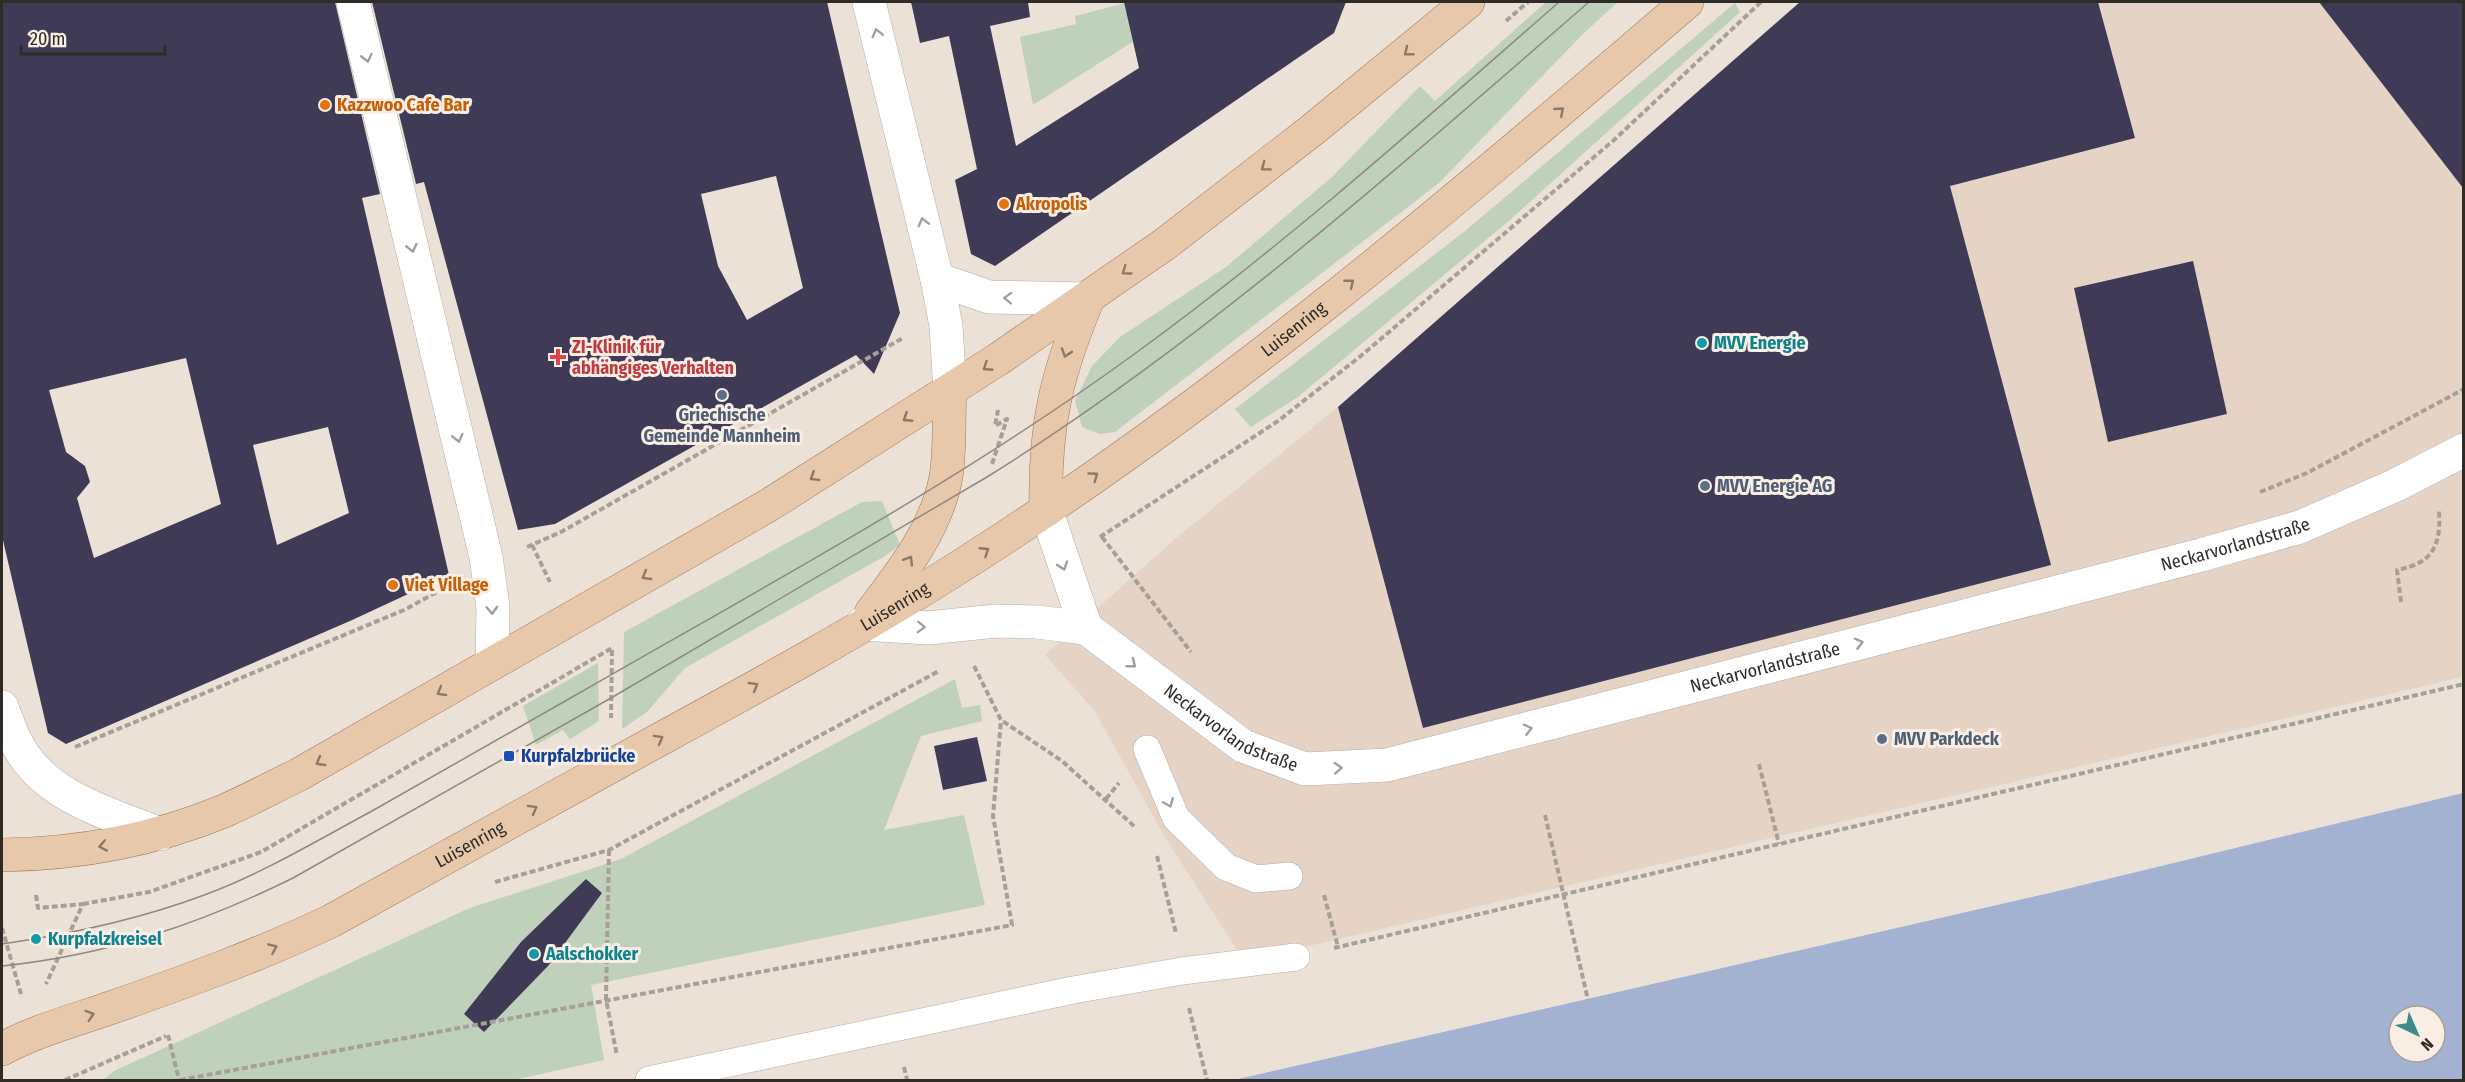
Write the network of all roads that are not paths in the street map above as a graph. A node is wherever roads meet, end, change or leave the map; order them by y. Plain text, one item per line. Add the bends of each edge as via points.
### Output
1 (353, 2) edge
2 (869, 2) edge
3 (1468, 2) edge
4 (1687, 2) edge
5 (937, 279) junction
6 (1088, 299) junction
7 (950, 391) junction
8 (2463, 450) edge
9 (1046, 510) junction
10 (862, 624) junction
11 (1086, 628) junction
12 (492, 663) junction
13 (2, 706) edge
14 (1147, 749) dead end
15 (160, 834) junction
16 (17, 855) edge
17 (1288, 876) dead end
18 (1296, 957) road end
19 (2, 1049) edge
20 (649, 1080) edge

1 -> 12 street via 486,557 493,607
5 -> 2 street
3 -> 6 main road via 1311,131
9 -> 4 main road, Luisenring via 1286,334 1516,149
6 -> 5 street via 989,297
5 - 7 street via 946,326
6 -> 7 main road
6 -> 9 main road via 1065,354 1051,413
10 -> 7 main road via 903,570 938,507 945,480
7 -> 12 main road via 769,505
11 -> 8 street, Neckarvorlandstraße via 1244,746 1305,769 1387,765 2300,527 2396,485
10 -> 9 main road, Luisenring
9 -> 11 street
10 -> 11 street via 928,628 1016,621
19 -> 10 main road, Luisenring via 277,947 331,921 704,716
12 -> 15 main road via 298,775 224,811
13 - 15 street via 19,748 45,780 94,807
14 -> 17 lane via 1176,818 1226,867 1256,879
15 -> 16 main road via 90,848
18 - 20 lane via 1073,990

